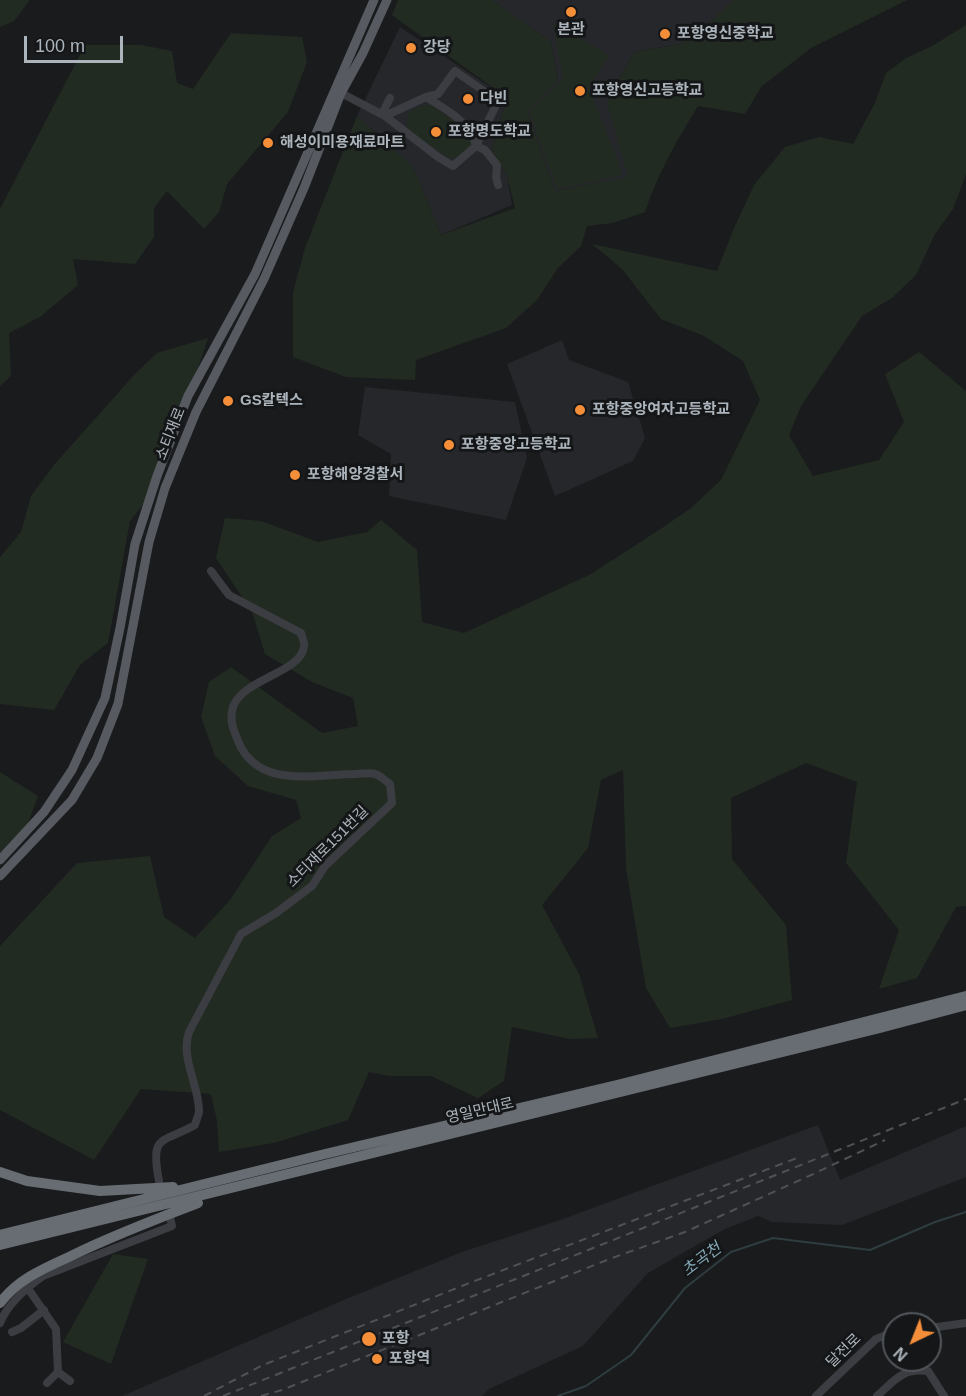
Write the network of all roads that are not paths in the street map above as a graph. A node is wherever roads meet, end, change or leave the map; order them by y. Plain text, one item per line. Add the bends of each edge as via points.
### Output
1 (374, 0) edge
2 (387, 0) edge
3 (341, 93) junction
4 (426, 97) junction
5 (390, 98) dead end
6 (383, 115) junction
7 (476, 146) junction
8 (498, 185) dead end
9 (211, 571) dead end
10 (0, 860) edge
11 (0, 876) edge
12 (966, 996) edge
13 (966, 1005) edge
14 (0, 1172) edge
15 (159, 1181) dead end
16 (201, 1186) junction
17 (235, 1188) junction
18 (170, 1217) dead end
19 (0, 1242) edge
20 (27, 1287) junction
21 (0, 1303) edge
22 (44, 1310) junction
23 (0, 1323) edge
24 (966, 1323) edge
25 (942, 1326) edge
26 (12, 1332) dead end
27 (882, 1337) edge
28 (58, 1372) junction
29 (70, 1381) dead end
30 (47, 1383) dead end
31 (879, 1395) edge
32 (816, 1396) edge
33 (944, 1396) edge

1 - 10 main road, 소티재로 via 255,274 188,396 157,476 135,544 105,698 72,770 44,812
2 - 3 main road, 소티재로
3 - 6 street
3 - 11 main road, 소티재로 via 264,279 196,412 165,488 149,542 118,704 97,758 72,800
4 - 6 street
4 - 7 street via 460,121 475,138
4 - 7 street via 438,94 455,71 498,102
5 - 6 street
6 - 7 street via 453,166
7 - 8 street via 485,150 497,165
9 - 15 street, 소티재로151번길 via 229,595 301,633 304,646 298,661 266,678 233,704 231,722 243,752 273,774 295,778 375,774 390,784 392,803 325,866 312,886 241,934 187,1038 199,1111 195,1125 162,1140 156,1151
12 - 16 highway, 영일만대로
13 - 17 highway, 영일만대로
14 - 16 highway via 27,1181 100,1191
16 - 19 highway, 영일만대로
17 - 19 highway, 영일만대로
17 - 21 highway via 38,1271 15,1286
18 - 20 street via 172,1226 68,1265
20 - 22 street
20 - 23 street
22 - 26 street
22 - 28 street via 56,1329
24 - 25 street
27 - 32 street, 달전로
28 - 29 street
28 - 30 street
31 - 33 street via 898,1376 915,1370 928,1371

